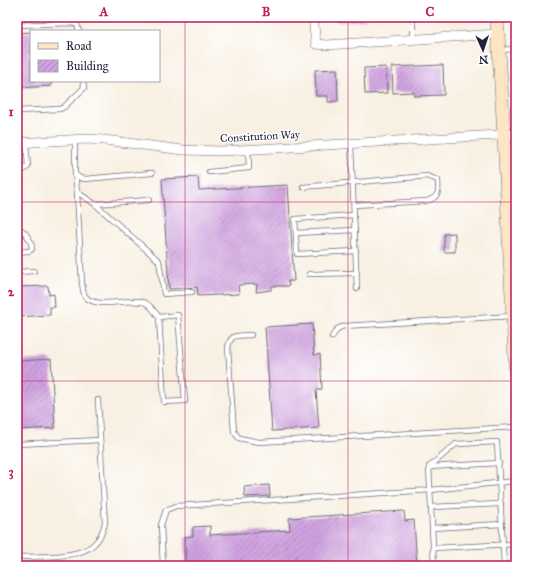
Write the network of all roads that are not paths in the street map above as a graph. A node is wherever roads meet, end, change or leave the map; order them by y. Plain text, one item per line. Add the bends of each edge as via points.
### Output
1 (313, 17) edge
2 (413, 17) edge
3 (497, 17) edge
4 (17, 25) edge
5 (79, 30) edge
6 (498, 34) junction
7 (413, 39) junction
8 (516, 49) edge
9 (499, 50) junction
10 (83, 82) edge
11 (17, 111) edge
12 (510, 135) edge
13 (75, 139) junction
14 (21, 142) edge
15 (351, 143) junction
16 (248, 149) junction
17 (17, 170) edge
18 (209, 172) dead end
19 (152, 173) dead end
20 (75, 174) junction
21 (353, 182) junction
22 (304, 187) dead end
23 (77, 192) junction
24 (149, 200) dead end
25 (94, 204) junction
26 (354, 205) junction
27 (354, 215) junction
28 (17, 228) edge
29 (355, 230) junction
30 (296, 233) junction
31 (356, 251) junction
32 (17, 252) edge
33 (34, 271) dead end
34 (17, 272) edge
35 (357, 272) junction
36 (309, 274) dead end
37 (358, 289) dead end
38 (192, 292) dead end
39 (513, 293) edge
40 (512, 316) junction
41 (159, 317) junction
42 (251, 335) dead end
43 (332, 337) dead end
44 (516, 378) edge
45 (98, 400) dead end
46 (516, 427) edge
47 (100, 440) junction
48 (17, 444) edge
49 (499, 463) junction
50 (429, 467) junction
51 (516, 481) edge
52 (500, 483) junction
53 (430, 490) junction
54 (501, 504) junction
55 (430, 507) junction
56 (502, 524) junction
57 (432, 528) junction
58 (503, 544) junction
59 (516, 544) edge
60 (433, 548) junction
61 (17, 557) edge
62 (163, 566) edge
63 (434, 566) edge
64 (504, 566) edge

1 - 7 street via 316,44
2 - 7 lane
3 - 6 main road
4 - 5 lane via 70,23 77,24
6 - 7 street
6 - 9 main road
8 - 9 lane
9 - 12 main road
10 - 11 lane via 84,88 64,107
12 - 15 street, Constitution Way
12 - 39 main road
13 - 14 street, Constitution Way
13 - 16 street, Constitution Way via 183,150
13 - 20 lane
14 - 17 lane via 28,165 26,169
15 - 16 street, Constitution Way
15 - 21 lane
16 - 18 lane via 249,168
19 - 20 lane via 85,179
20 - 23 lane
21 - 22 lane
21 - 26 lane
21 - 26 lane via 427,176 438,180 439,192 427,201
23 - 25 lane
23 - 41 lane via 82,284 85,296 92,302 139,301 148,304
24 - 25 lane
25 - 38 lane via 158,261 164,294
26 - 27 lane
27 - 29 lane
27 - 30 lane via 295,219
28 - 32 lane via 20,228 31,241 32,249
29 - 30 lane
29 - 31 lane
30 - 31 lane via 298,254
31 - 35 lane
33 - 34 lane
35 - 36 lane
35 - 37 lane
39 - 40 main road
40 - 43 lane via 344,326 337,329
40 - 44 main road
41 - 41 lane via 178,315 185,401 164,402
42 - 46 lane via 232,337 228,348 234,432 239,438 259,442
45 - 47 lane
47 - 48 lane
47 - 61 lane via 105,523 102,535 93,546 81,552
49 - 50 lane
49 - 50 lane via 497,442 456,444
49 - 52 lane
50 - 53 lane
51 - 52 lane
52 - 53 lane
52 - 54 lane
53 - 55 lane
53 - 62 lane via 176,506 166,510 161,525
54 - 55 lane
54 - 56 lane
55 - 57 lane
56 - 57 lane
56 - 58 lane
57 - 60 lane
58 - 59 lane
58 - 60 lane
58 - 64 lane
60 - 63 lane

